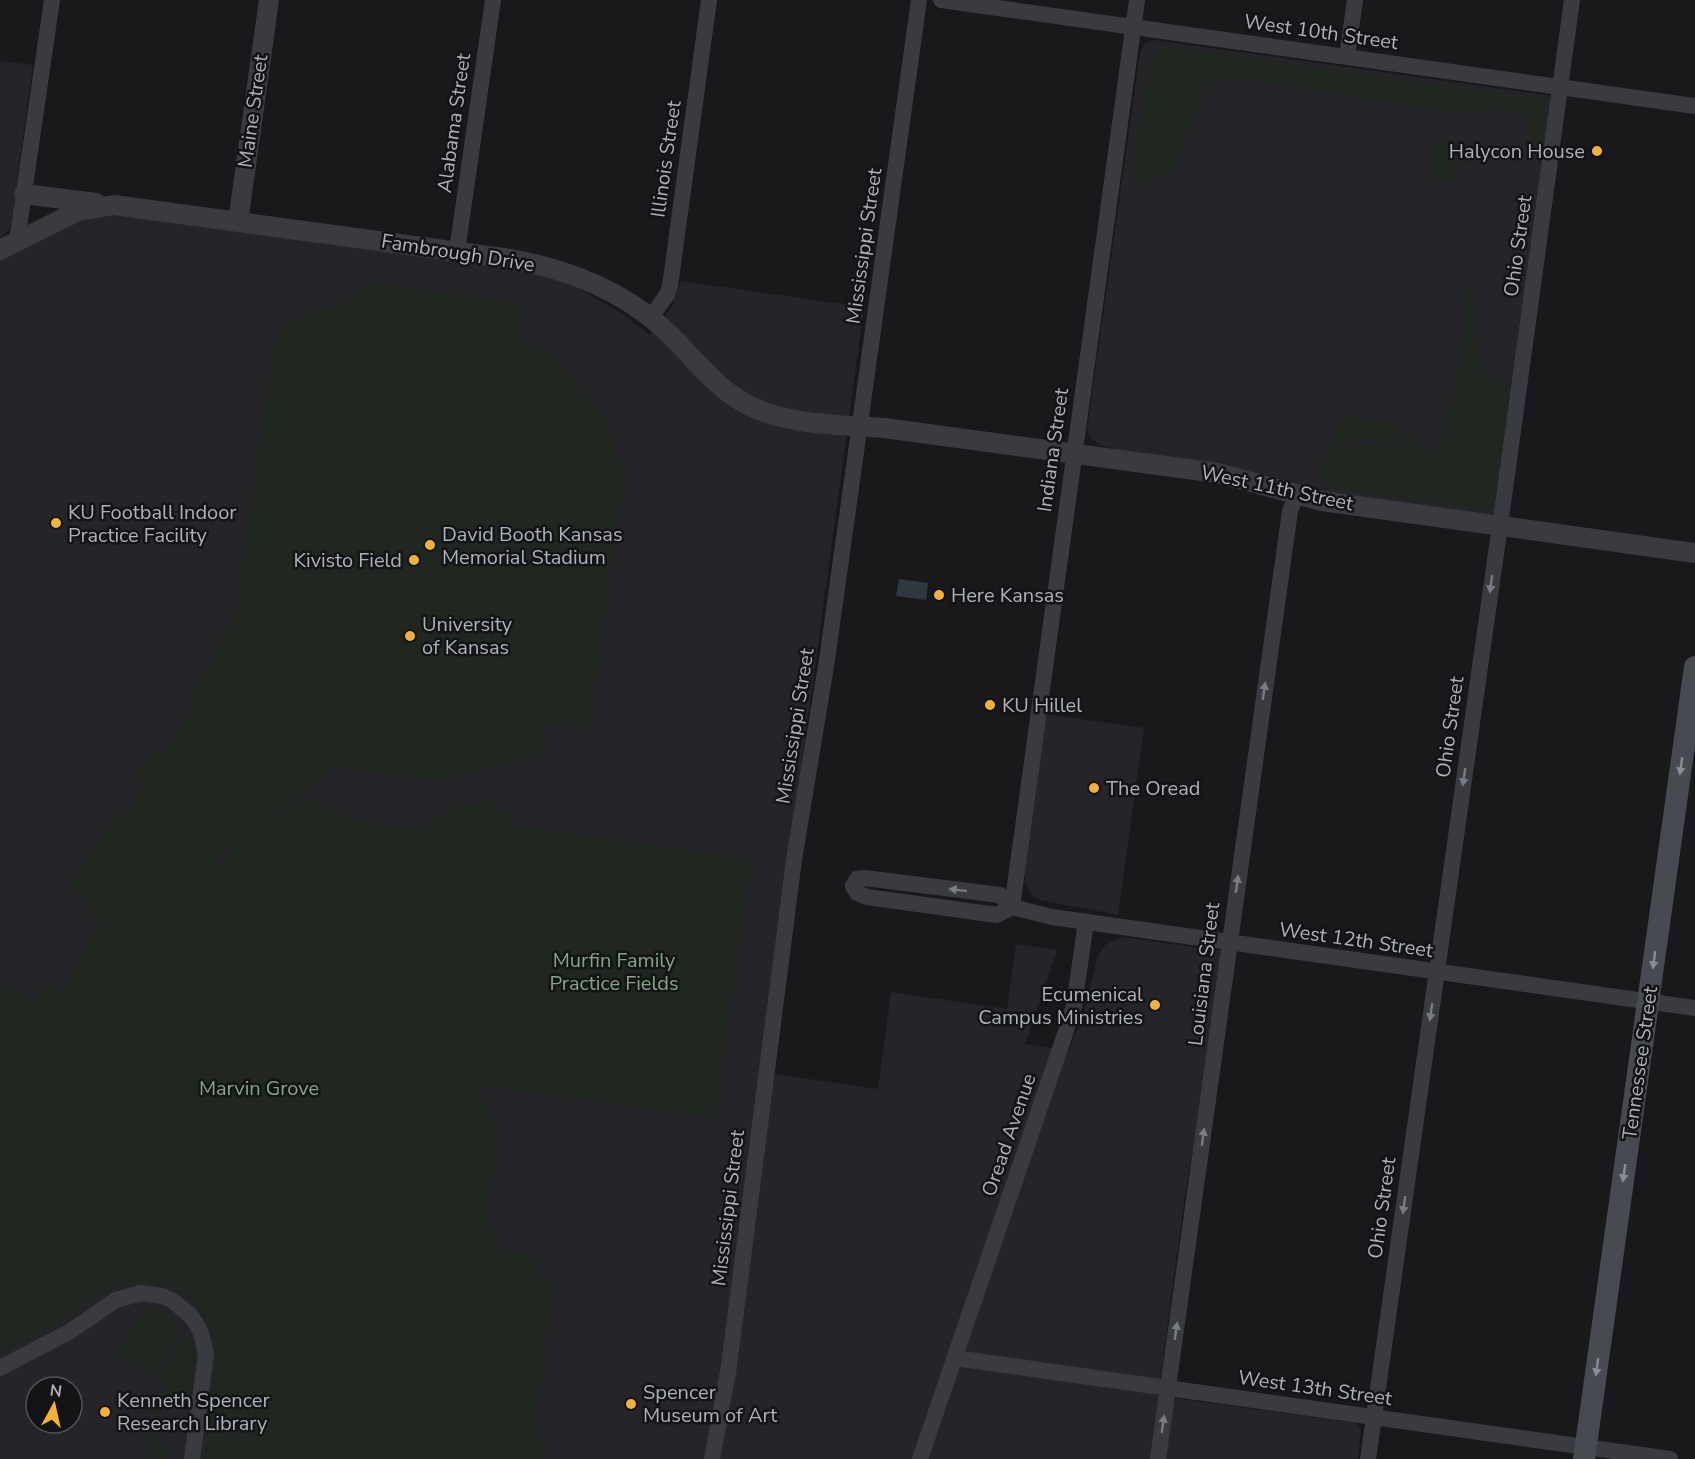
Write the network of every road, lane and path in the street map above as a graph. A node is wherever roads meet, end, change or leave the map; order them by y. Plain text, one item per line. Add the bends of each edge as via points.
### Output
1 (51, 0) edge
2 (269, 0) edge
3 (493, 0) edge
4 (709, 0) edge
5 (919, 0) edge
6 (941, 0) edge
7 (1137, 0) edge
8 (1354, 0) edge
9 (1572, 0) edge
10 (1133, 27) junction
11 (1347, 56) junction
12 (1560, 87) junction
13 (1695, 106) edge
14 (24, 194) junction
15 (114, 205) junction
16 (238, 222) junction
17 (9, 246) edge
18 (457, 251) junction
19 (650, 318) junction
20 (860, 426) junction
21 (1074, 454) junction
22 (1296, 495) junction
23 (1500, 526) junction
24 (1695, 553) edge
25 (1695, 667) edge
26 (1012, 907) junction
27 (1086, 922) junction
28 (1230, 942) junction
29 (1437, 972) junction
30 (1648, 1002) junction
31 (1695, 1008) edge
32 (955, 1358) junction
33 (0, 1368) edge
34 (1168, 1388) junction
35 (1373, 1418) junction
36 (1585, 1454) edge
37 (192, 1459) edge
38 (712, 1459) edge
39 (920, 1459) edge
40 (1158, 1459) edge
41 (1368, 1459) edge
42 (1670, 1459) edge

1 - 14 street
2 - 16 street, Maine Street
3 - 18 street, Alabama Street
4 - 19 street, Illinois Street via 670,286
5 - 20 street, Mississippi Street
6 - 10 street, West 10th Street
7 - 10 street, Indiana Street
8 - 11 street
9 - 12 street, Ohio Street
10 - 11 street, West 10th Street
10 - 21 street, Indiana Street
11 - 12 street, West 10th Street
12 - 13 street, West 10th Street
12 - 23 street, Ohio Street
14 - 15 street
14 - 17 street
15 - 16 street, Fambrough Drive
15 - 17 street, Fambrough Drive via 78,210
16 - 18 street, Fambrough Drive
18 - 19 street, Fambrough Drive via 534,263 568,273 606,289
19 - 20 street, Fambrough Drive via 675,339 710,379 748,405 777,416
20 - 21 street, West 11th Street
20 - 38 street, Mississippi Street via 794,860 729,1366
21 - 22 street, West 11th Street via 1218,473
21 - 26 street, Indiana Street
22 - 23 street, West 11th Street
28 -> 22 street, Louisiana Street via 1290,511
23 - 24 street, West 11th Street
23 -> 29 street, Ohio Street
25 -> 30 main road, Tennessee Street
26 -> 26 street, West 12th Street via 1000,895 865,878 858,879 853,886 857,893 867,897 997,915
26 - 27 street, West 12th Street
27 - 28 street, West 12th Street
27 - 32 street, Oread Avenue via 1074,1005 1065,1035
28 - 29 street, West 12th Street
34 -> 28 street, Louisiana Street
29 - 30 street, West 12th Street
29 -> 35 street, Ohio Street
30 - 31 street, West 12th Street
30 -> 36 main road, Tennessee Street
32 - 34 street, West 13th Street
32 - 39 street, Oread Avenue
33 - 37 street via 69,1332 116,1300 141,1293 173,1301 197,1325 206,1354
34 - 35 street, West 13th Street
40 -> 34 street, Louisiana Street
35 - 36 street, West 13th Street
35 - 41 street, Ohio Street
36 - 42 street, West 13th Street

